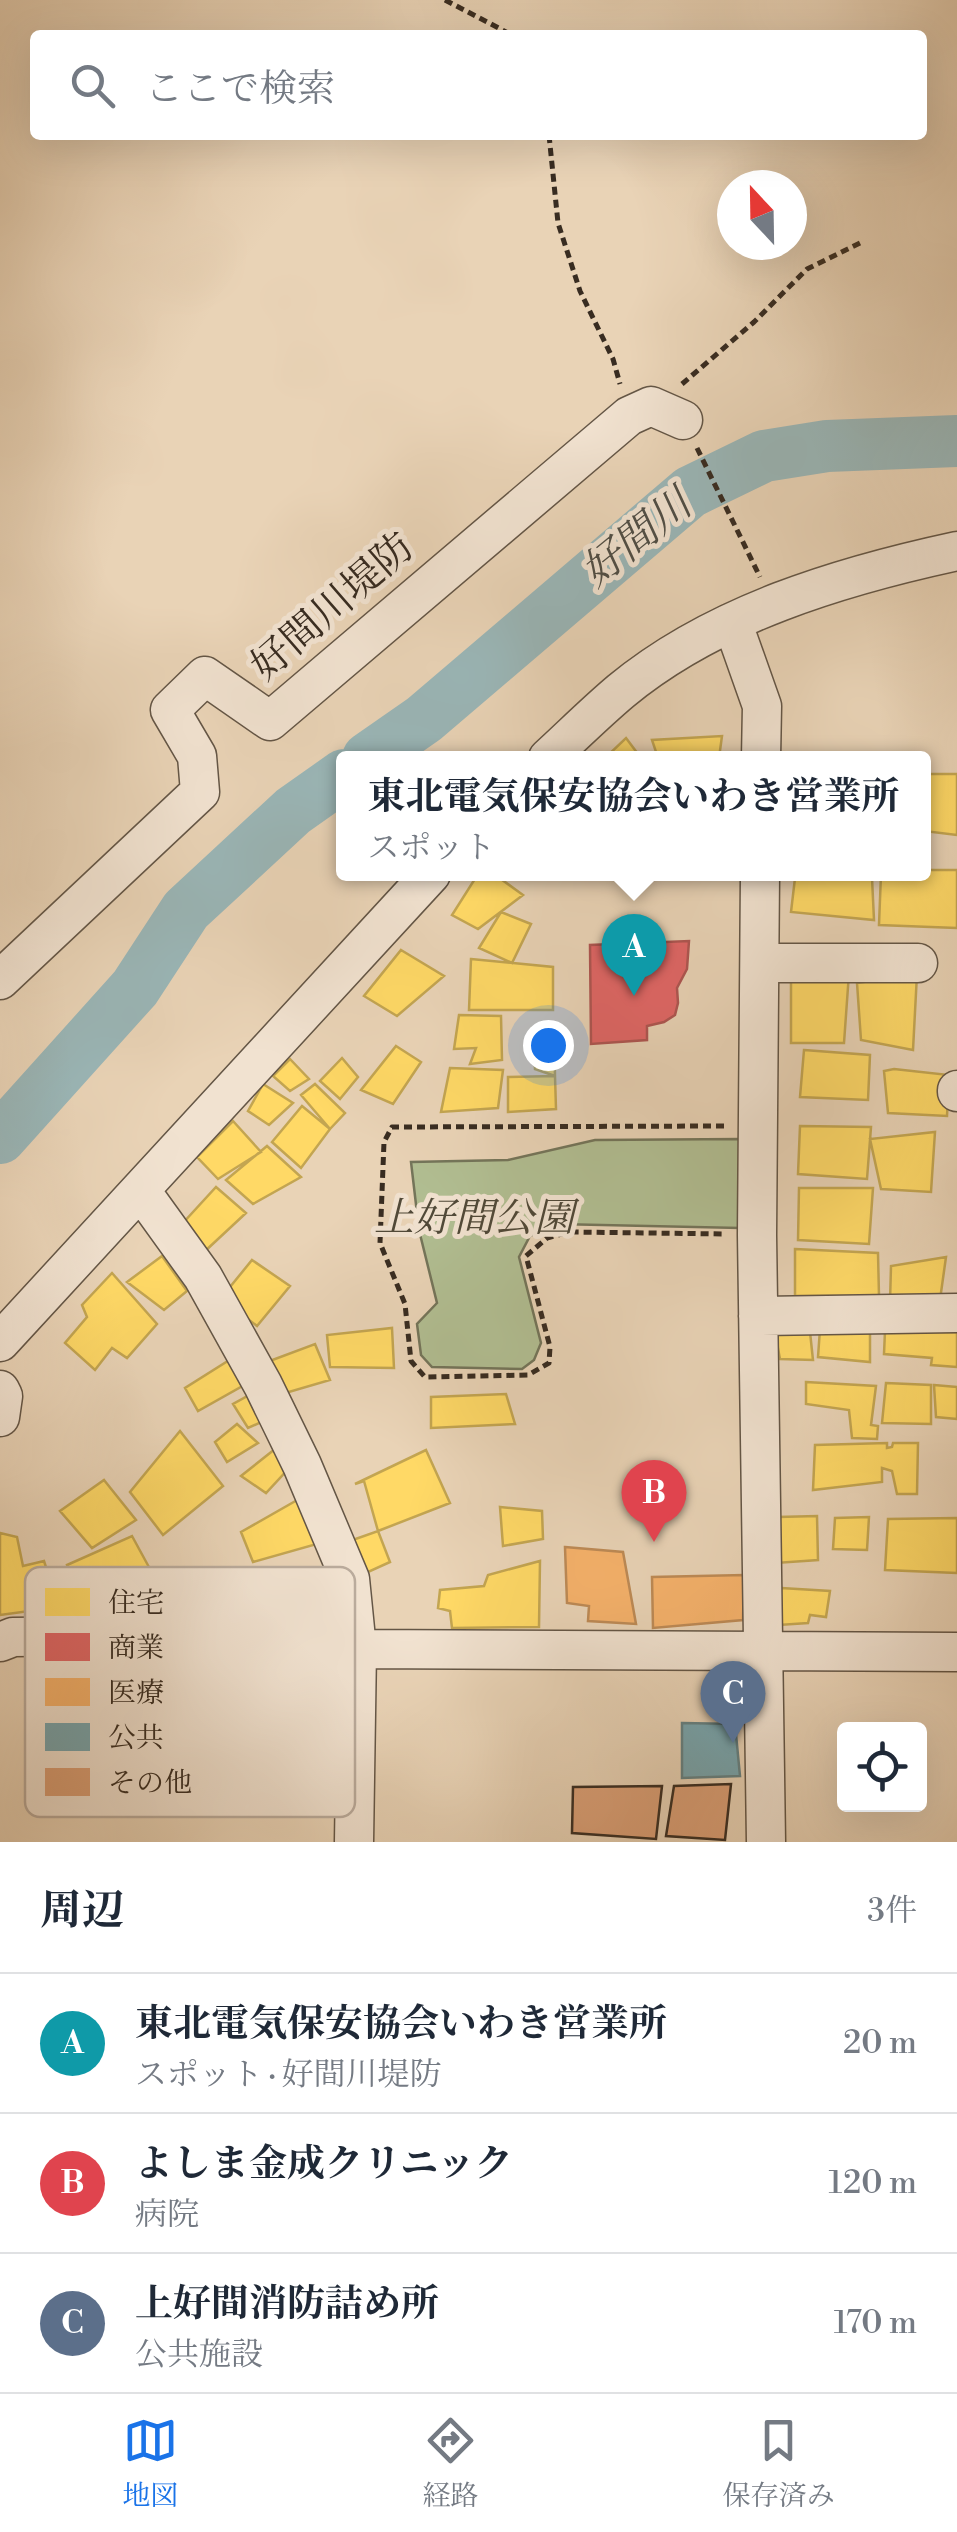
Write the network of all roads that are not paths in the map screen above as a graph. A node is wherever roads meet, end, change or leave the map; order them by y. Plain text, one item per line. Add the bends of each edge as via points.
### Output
1 (654, 414) road end
2 (957, 551) edge
3 (957, 577) edge
4 (818, 589) junction
5 (733, 624) junction
6 (556, 751) edge
7 (761, 751) edge
8 (425, 881) edge
9 (760, 881) edge
10 (762, 962) junction
11 (918, 963) dead end
12 (0, 980) edge
13 (141, 1190) junction
14 (957, 1313) edge
15 (758, 1316) junction
16 (0, 1342) edge
17 (0, 1390) edge
18 (0, 1417) edge
19 (345, 1567) edge
20 (355, 1629) edge
21 (25, 1637) edge
22 (0, 1642) edge
23 (357, 1649) junction
24 (957, 1652) edge
25 (762, 1654) junction
26 (355, 1778) edge
27 (354, 1817) edge
28 (354, 1842) edge
29 (766, 1842) edge

1 - 12 street, 好間川堤防 via 270,721 205,676 170,710 197,756 200,792
2 - 4 street via 872,569
3 - 4 street
4 - 5 street
5 - 6 street via 623,689
5 - 7 street via 762,706
8 - 13 street
9 - 10 street
10 - 11 street
10 - 15 street
13 - 16 street
13 - 19 street via 202,1277 263,1384
14 - 15 street
15 - 25 street
17 - 18 street
20 - 23 street
21 - 22 street
23 - 25 street
23 - 26 street
24 - 25 street
25 - 29 street
27 - 28 street

